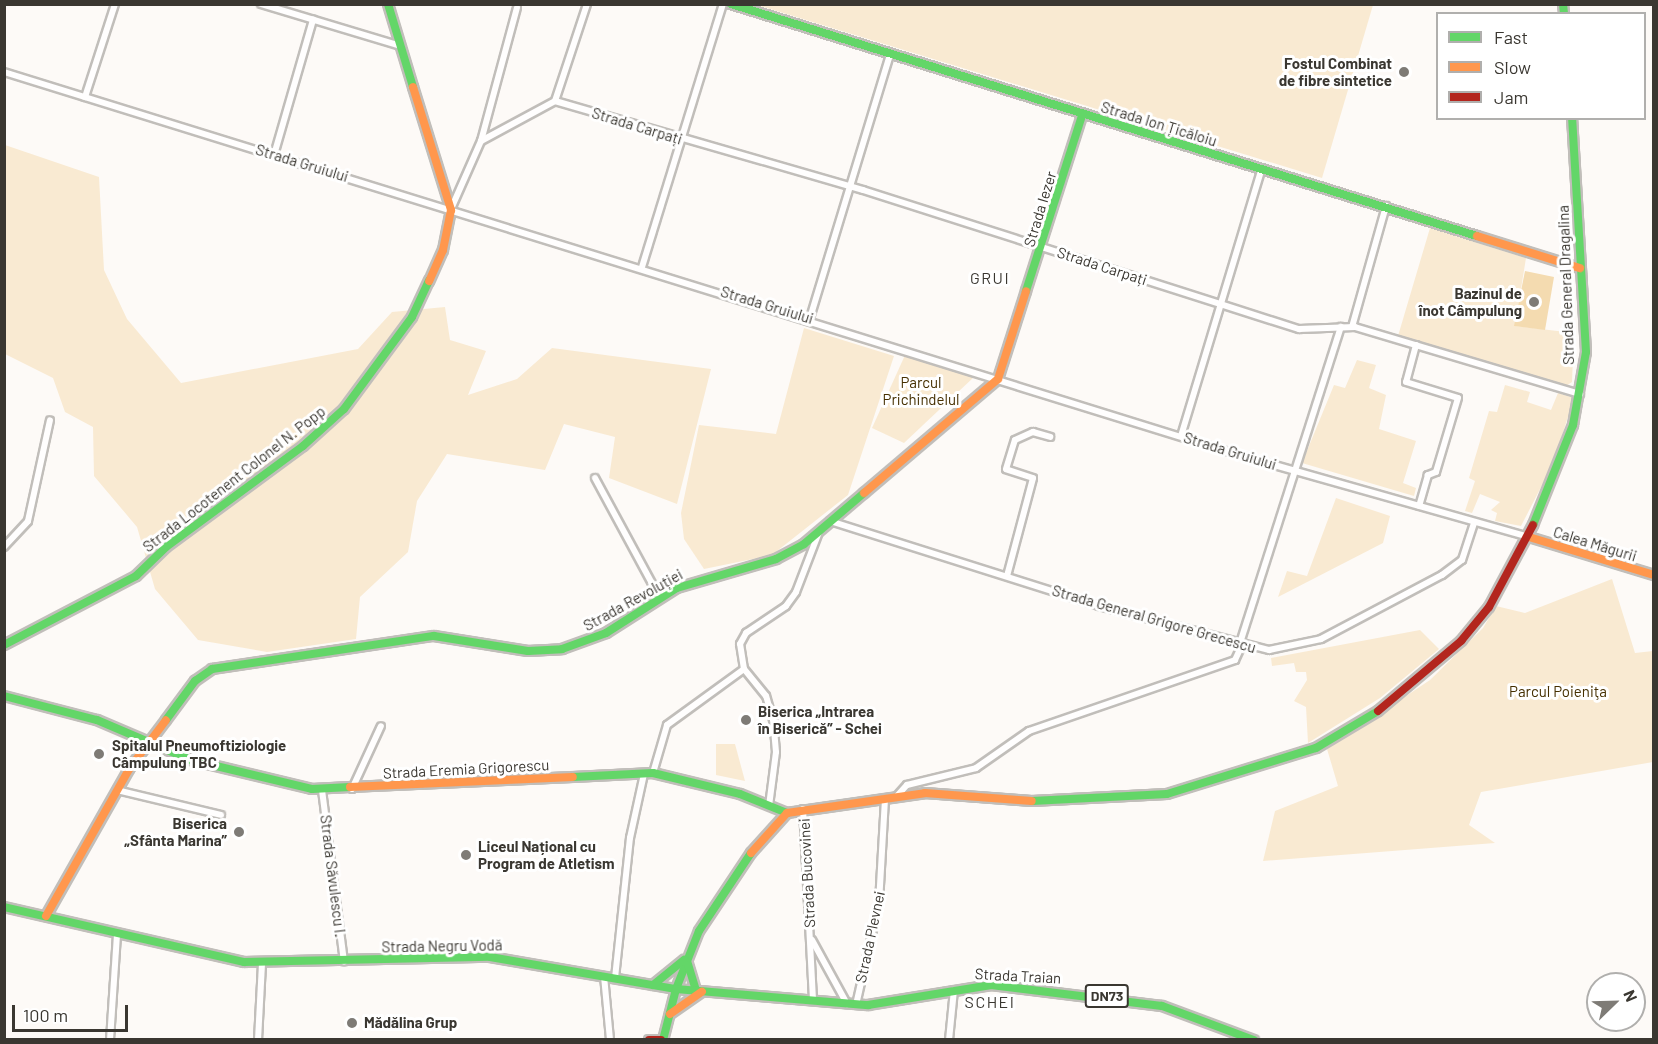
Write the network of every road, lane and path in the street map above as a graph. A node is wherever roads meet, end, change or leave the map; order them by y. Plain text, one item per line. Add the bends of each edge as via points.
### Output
1 (115, 4) edge
2 (261, 4) edge
3 (388, 4) edge
4 (587, 4) edge
5 (723, 4) edge
6 (730, 4) edge
7 (517, 8) dead end
8 (313, 20) junction
9 (401, 46) junction
10 (891, 55) junction
11 (4, 72) edge
12 (85, 97) junction
13 (555, 101) junction
14 (1082, 115) junction
15 (1572, 120) edge
16 (681, 140) junction
17 (481, 141) junction
18 (274, 155) junction
19 (1262, 168) junction
20 (850, 190) junction
21 (1386, 205) junction
22 (451, 210) junction
23 (1043, 246) junction
24 (642, 267) junction
25 (1580, 268) junction
26 (1218, 305) junction
27 (810, 318) junction
28 (1341, 327) junction
29 (1352, 327) junction
30 (1416, 345) junction
31 (998, 379) junction
32 (1580, 394) junction
33 (50, 420) dead end
34 (1181, 436) junction
35 (1050, 437) dead end
36 (1293, 471) junction
37 (595, 478) dead end
38 (1419, 507) junction
39 (830, 522) junction
40 (1474, 522) junction
41 (819, 531) junction
42 (1529, 537) junction
43 (4, 547) edge
44 (1653, 574) edge
45 (1007, 576) junction
46 (660, 598) junction
47 (1242, 643) junction
48 (4, 645) edge
49 (744, 669) junction
50 (4, 696) edge
51 (381, 726) dead end
52 (147, 744) junction
53 (648, 774) junction
54 (117, 790) junction
55 (322, 790) junction
56 (352, 790) junction
57 (897, 796) junction
58 (885, 798) junction
59 (769, 806) junction
60 (803, 808) junction
61 (787, 813) junction
62 (221, 814) dead end
63 (4, 908) edge
64 (46, 916) junction
65 (117, 935) junction
66 (810, 937) junction
67 (687, 958) junction
68 (344, 962) junction
69 (262, 964) junction
70 (604, 976) junction
71 (615, 978) junction
72 (653, 985) junction
73 (676, 988) junction
74 (954, 990) junction
75 (699, 991) junction
76 (813, 1001) junction
77 (851, 1005) junction
78 (669, 1016) junction
79 (110, 1040) edge
80 (258, 1040) edge
81 (610, 1040) edge
82 (649, 1040) edge
83 (662, 1040) edge
84 (949, 1040) edge
85 (1254, 1040) edge

1 - 12 street
2 - 8 street
3 - 9 main road, Strada Locotenent Colonel N. Popp
4 - 13 street
5 - 16 street
6 - 10 main road, Strada Ion Țicăloiu
7 - 17 street
8 - 9 street
8 - 18 street
9 - 22 main road, Strada Locotenent Colonel N. Popp
10 - 14 main road, Strada Ion Țicăloiu
10 - 20 street
11 - 12 street, Strada Gruiului
12 - 18 street, Strada Gruiului
13 - 16 street, Strada Carpați
13 - 17 street
14 - 19 main road, Strada Ion Țicăloiu
14 - 23 main road, Strada Iezer
15 - 25 main road, Strada General Dragalina
16 - 20 street, Strada Carpați
16 - 24 street
17 - 22 street
18 - 22 street, Strada Gruiului
19 - 21 main road, Strada Ion Țicăloiu
19 - 26 street
20 - 23 street, Strada Carpați
20 - 27 street
21 - 25 main road, Strada Ion Țicăloiu
21 - 29 street
22 - 24 street, Strada Gruiului
22 - 48 main road, Strada Locotenent Colonel N. Popp via 443,250 412,317 344,409 136,576
23 - 26 street, Strada Carpați
23 - 31 main road, Strada Iezer
24 - 27 street, Strada Gruiului
25 - 32 main road, Strada General Dragalina via 1586,352
26 - 28 street, Strada Carpați via 1299,329 1322,332
26 - 34 street
27 - 31 street, Strada Gruiului
28 - 29 street, Strada Carpați
28 - 36 street
29 - 30 street, Strada Carpați
30 - 32 street, Strada Carpați
30 - 38 street via 1406,382 1458,398 1436,472 1428,475
31 - 34 street, Strada Gruiului
31 - 39 main road, Strada Revoluției
32 - 42 main road, Strada General Dragalina via 1563,457
33 - 43 street via 28,521
34 - 36 street, Strada Gruiului
35 - 45 street via 1033,432 1015,440 1006,469 1033,478
36 - 38 street, Strada Gruiului
36 - 47 street
37 - 46 street
38 - 40 street, Strada Gruiului
39 - 41 main road, Strada Revoluției
39 - 45 street, Strada General Grigore Grecescu
40 - 42 street, Strada Gruiului
40 - 47 street, Strada General Grigore Grecescu via 1462,560 1402,597 1304,644 1269,650
41 - 46 main road, Strada Revoluției via 776,560 701,578
41 - 49 street via 796,592 786,606 746,633 740,644
42 - 44 main road, Calea Măgurii
42 - 57 main road, Strada General Dragalina via 1489,607 1461,641 1384,708 1316,748 1167,794 1054,801 944,793
45 - 47 street, Strada General Grigore Grecescu
46 - 52 main road, Strada Revoluției via 606,633 562,649 528,651 434,636 212,669 195,681
47 - 57 street via 1235,660 1029,731 976,768 907,785
49 - 53 street via 667,725
49 - 59 street via 766,696 773,720 776,752
50 - 52 main road, Strada Eremia Grigorescu via 81,714
51 - 56 street
52 - 54 main road, Strada Revoluției
52 - 55 main road, Strada Eremia Grigorescu via 248,776
53 - 56 main road, Strada Eremia Grigorescu
53 - 59 main road, Strada Eremia Grigorescu
53 - 71 street via 630,838
54 - 62 street
54 - 64 main road, Strada Revoluției
55 - 56 main road, Strada Eremia Grigorescu
55 - 68 street, Strada Săvulescu I.
57 - 58 main road, Strada General Dragalina
58 - 60 main road, Strada General Dragalina
58 - 77 street, Strada Plevnei via 879,903
59 - 61 main road, Strada Eremia Grigorescu
60 - 61 main road, Strada General Dragalina
60 - 66 street, Strada Bucovinei
61 - 67 main road, Strada General Dragalina via 763,834
63 - 64 main road, Strada Negru Vodă / DN73
64 - 65 main road, Strada Negru Vodă / DN73
65 - 69 main road, Strada Negru Vodă / DN73
65 - 79 street
66 - 76 street, Strada Bucovinei
66 - 77 street, Strada Bucovinei
67 - 72 main road
67 - 73 main road, Strada General Dragalina
67 - 75 main road
68 - 69 main road, Strada Negru Vodă / DN73
68 - 70 main road, Strada Negru Vodă / DN73 via 490,957
69 - 80 street
70 - 71 main road, Strada Negru Vodă / DN73
70 - 81 street
71 - 72 main road, Strada Negru Vodă / DN73
72 - 73 main road, Strada Negru Vodă / DN73
73 - 75 main road, Strada Negru Vodă / DN73
73 - 78 main road, Strada General Dragalina
74 - 77 main road, Strada Negru Vodă / DN73
74 - 84 street
74 - 85 main road, Strada Traian / DN73 via 991,985 1115,997 1187,1012
75 - 76 main road, Strada Negru Vodă / DN73
75 - 78 main road
76 - 77 main road, Strada Negru Vodă / DN73
78 - 83 main road, Strada General Dragalina
82 - 83 main road

